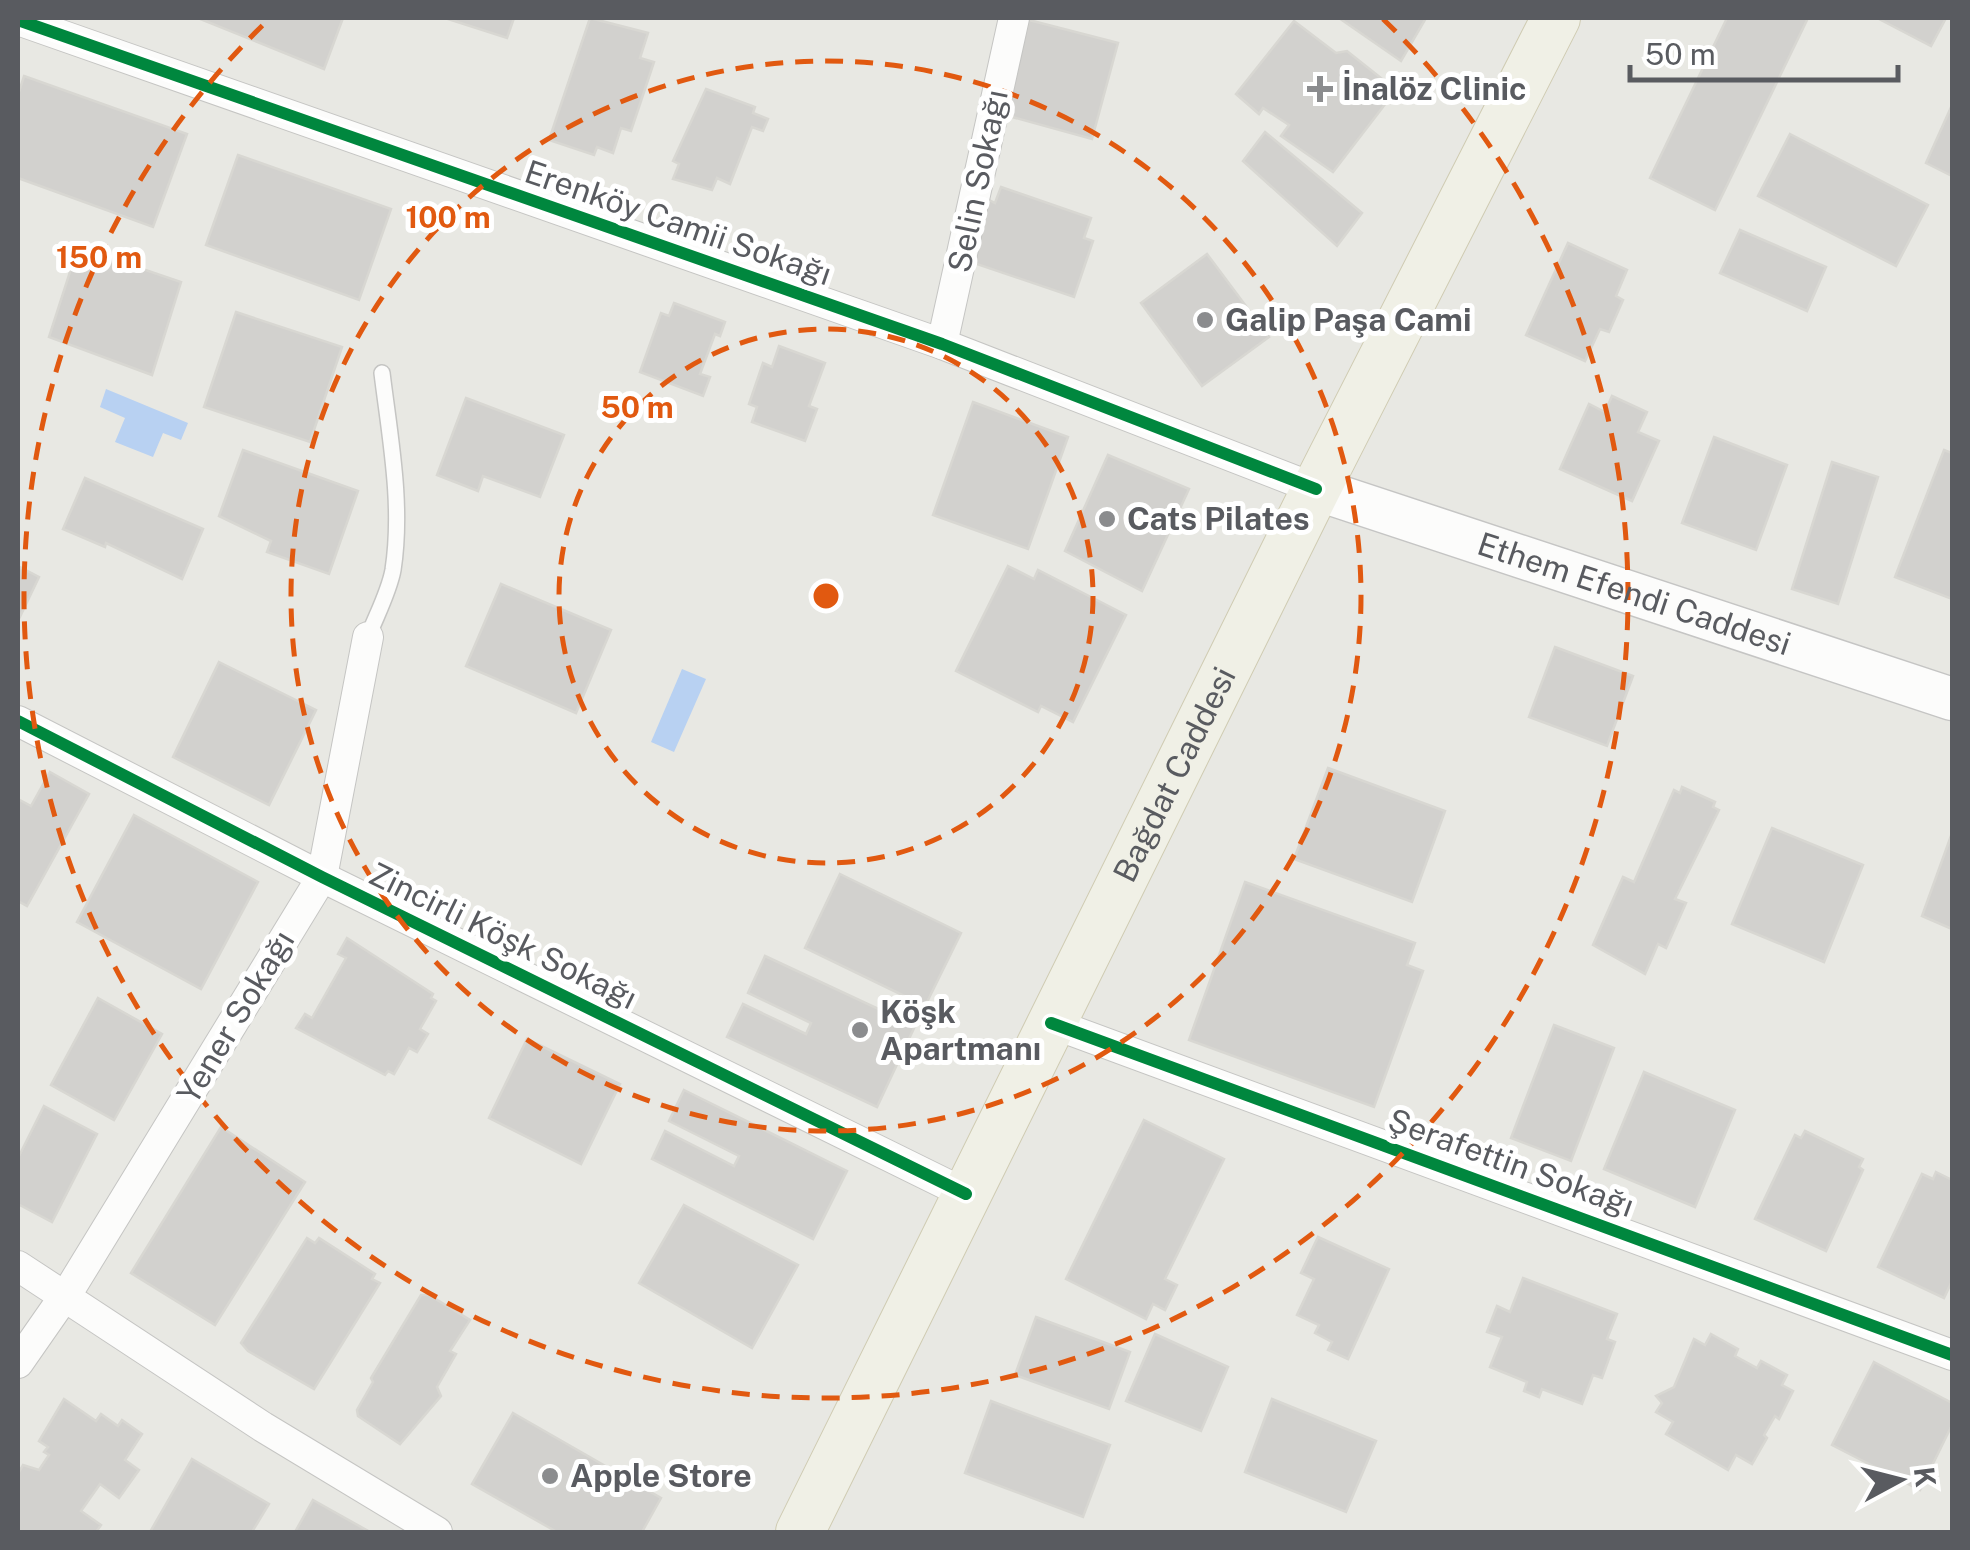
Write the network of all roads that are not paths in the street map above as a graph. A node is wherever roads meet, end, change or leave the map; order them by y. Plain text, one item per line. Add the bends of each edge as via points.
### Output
1 (1014, 18) edge
2 (1556, 18) edge
3 (18, 20) edge
4 (942, 344) junction
5 (382, 373) dead end
6 (1316, 489) junction
7 (368, 637) joint
8 (1952, 700) edge
9 (18, 721) edge
10 (322, 878) junction
11 (1051, 1023) junction
12 (966, 1194) junction
13 (18, 1266) edge
14 (66, 1296) junction
15 (1952, 1355) edge
16 (18, 1362) edge
17 (437, 1532) edge
18 (800, 1532) edge

1 - 4 street, Selin Sokağı
2 - 6 main road, Bağdat Caddesi
3 - 4 street, Erenköy Camii Sokağı
4 - 6 street, Erenköy Camii Sokağı
5 - 7 lane via 396,530 392,574
6 - 8 main road, Ethem Efendi Caddesi
6 - 11 main road, Bağdat Caddesi
7 - 10 street, Yener Sokağı
9 - 10 street, Zincirli Köşk Sokağı
10 - 12 street, Zincirli Köşk Sokağı
10 - 14 street, Yener Sokağı
11 - 12 main road, Bağdat Caddesi
11 - 15 street, Şerafettin Sokağı
12 - 18 main road, Bağdat Caddesi
13 - 14 street
14 - 16 street, Yener Sokağı
14 - 17 street

